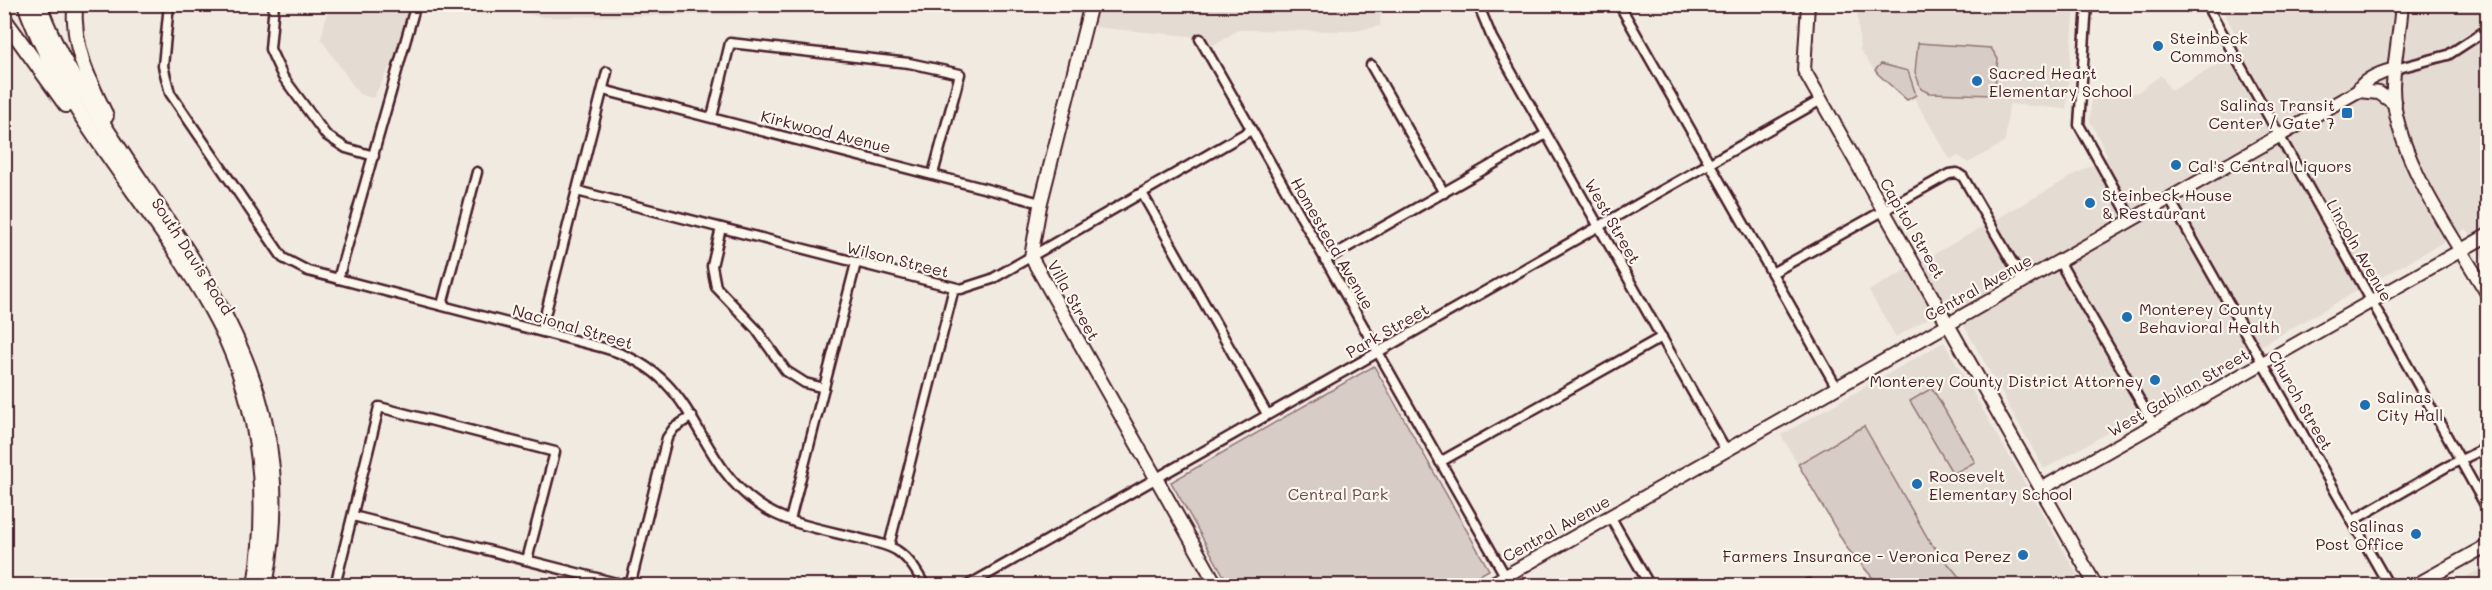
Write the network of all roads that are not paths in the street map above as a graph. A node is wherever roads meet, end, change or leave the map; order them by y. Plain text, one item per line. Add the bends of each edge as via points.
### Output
1 (25, 4) edge
2 (39, 4) edge
3 (75, 4) edge
4 (169, 4) edge
5 (274, 4) edge
6 (416, 4) edge
7 (1091, 4) edge
8 (1478, 4) edge
9 (1619, 4) edge
10 (1808, 4) edge
11 (2086, 4) edge
12 (2206, 4) edge
13 (2402, 4) edge
14 (4, 19) edge
15 (2487, 29) edge
16 (1200, 39) dead end
17 (1371, 65) dead end
18 (2395, 69) junction
19 (607, 72) dead end
20 (603, 90) junction
21 (2358, 91) junction
22 (1821, 100) junction
23 (2395, 104) junction
24 (712, 117) junction
25 (1251, 130) junction
26 (1546, 134) junction
27 (2277, 136) junction
28 (374, 156) junction
29 (126, 159) junction
30 (1709, 163) junction
31 (112, 165) junction
32 (477, 172) dead end
33 (933, 174) junction
34 (577, 191) junction
35 (1142, 193) junction
36 (1444, 193) junction
37 (2169, 198) junction
38 (1041, 203) junction
39 (1884, 210) junction
40 (2131, 219) junction
41 (1599, 226) junction
42 (721, 228) junction
43 (2487, 235) edge
44 (2462, 250) junction
45 (1031, 257) junction
46 (1325, 260) junction
47 (2059, 261) junction
48 (856, 263) junction
49 (1772, 273) junction
50 (338, 279) junction
51 (2022, 281) junction
52 (954, 288) junction
53 (2487, 295) edge
54 (2372, 301) junction
55 (442, 305) junction
56 (1948, 323) junction
57 (540, 331) junction
58 (1662, 337) junction
59 (1378, 352) junction
60 (2263, 363) junction
61 (1836, 386) junction
62 (824, 388) junction
63 (1268, 414) junction
64 (692, 416) junction
65 (2154, 425) junction
66 (2487, 447) edge
67 (1726, 451) junction
68 (2460, 460) junction
69 (1440, 462) junction
70 (1157, 478) junction
71 (2041, 489) junction
72 (2487, 510) edge
73 (352, 516) junction
74 (1610, 516) junction
75 (790, 520) junction
76 (2352, 521) junction
77 (2487, 544) edge
78 (889, 546) junction
79 (527, 560) junction
80 (1508, 580) edge
81 (255, 585) edge
82 (265, 585) edge
83 (335, 585) edge
84 (629, 585) edge
85 (925, 585) edge
86 (968, 585) edge
87 (1217, 585) edge
88 (1488, 585) edge
89 (1650, 585) edge
90 (2096, 585) edge
91 (2389, 585) edge
92 (2414, 585) edge

1 - 31 main road, South Davis Road via 59,79
2 - 29 main road, South Davis Road via 66,67
3 - 29 main road via 80,60
4 - 50 street, Nacional Street via 163,66 173,99 279,254 300,269
5 - 28 street via 270,49 283,77 326,135 346,148
6 - 28 street
7 - 38 street, Villa Street
8 - 26 street, West Street via 1492,38
9 - 30 street
10 - 22 street, Capitol Street via 1803,70
11 - 40 street via 2079,125
12 - 27 street, Lincoln Avenue
13 - 18 street
14 - 31 main road
15 - 18 street, Central Avenue via 2448,55
16 - 25 street, Homestead Avenue
17 - 36 street
18 - 21 street, Central Avenue via 2360,86
18 - 23 street
19 - 20 street
20 - 24 street, Kirkwood Avenue
20 - 34 street
21 - 23 street via 2379,93
21 - 27 street, Central Avenue
22 - 30 street, Park Street
22 - 39 street, Capitol Street
23 - 44 street via 2410,158
24 - 33 street, Kirkwood Avenue
24 - 33 street via 730,44 900,62 960,74
25 - 35 street, Wilson Street
25 - 46 street, Homestead Avenue
26 - 36 street
26 - 41 street, West Street
27 - 37 street, Central Avenue
27 - 54 street, Lincoln Avenue
28 - 50 street
29 - 82 main road, South Davis Road via 220,302 250,369 263,414 272,472 273,514
30 - 41 street, Park Street
30 - 49 street
31 - 81 main road, South Davis Road via 206,300 240,373 261,473
32 - 55 street
33 - 38 street, Kirkwood Avenue
34 - 42 street, Wilson Street
34 - 57 street
35 - 45 street, Wilson Street
35 - 63 street
36 - 46 street
37 - 40 street, Central Avenue
37 - 60 street, Church Street
38 - 45 street, Villa Street
39 - 49 street
39 - 51 street via 1957,172
39 - 56 street, Capitol Street
40 - 47 street, Central Avenue
41 - 58 street, West Street
41 - 59 street, Park Street
42 - 48 street, Wilson Street
42 - 62 street via 712,266 716,287 756,329 786,371 805,383
43 - 44 street, West Gabilan Street
44 - 53 street
44 - 54 street, West Gabilan Street
45 - 52 street, Wilson Street via 983,283
45 - 70 street, Villa Street
46 - 59 street, Homestead Avenue
47 - 51 street, Central Avenue
47 - 65 street
48 - 52 street, Wilson Street
48 - 62 street
49 - 61 street
50 - 55 street, Nacional Street
51 - 56 street, Central Avenue
52 - 78 street
54 - 60 street, West Gabilan Street
54 - 68 street, Lincoln Avenue
55 - 57 street, Nacional Street
56 - 61 street, Central Avenue
56 - 71 street, Capitol Street
57 - 64 street, Nacional Street via 636,360 667,383
58 - 67 street, West Street
58 - 69 street
59 - 63 street, Park Street
59 - 69 street, Homestead Avenue
60 - 65 street, West Gabilan Street
60 - 76 street, Church Street
61 - 67 street, Central Avenue
62 - 75 street
63 - 70 street, Park Street
64 - 75 street, Nacional Street via 733,482 758,505
64 - 84 street via 667,438
65 - 71 street, West Gabilan Street
66 - 68 street
67 - 74 street, Central Avenue
68 - 72 street, Lincoln Avenue
68 - 76 street
69 - 80 street, Homestead Avenue
70 - 86 street, Park Street
70 - 87 street, Villa Street
71 - 90 street, Capitol Street
73 - 79 street
73 - 79 street via 379,408 555,452
73 - 83 street
74 - 80 street, Central Avenue
74 - 89 street
75 - 78 street, Nacional Street
76 - 91 street, Church Street
77 - 92 street
78 - 85 street, Nacional Street via 908,560
79 - 84 street
80 - 88 street, Central Avenue

